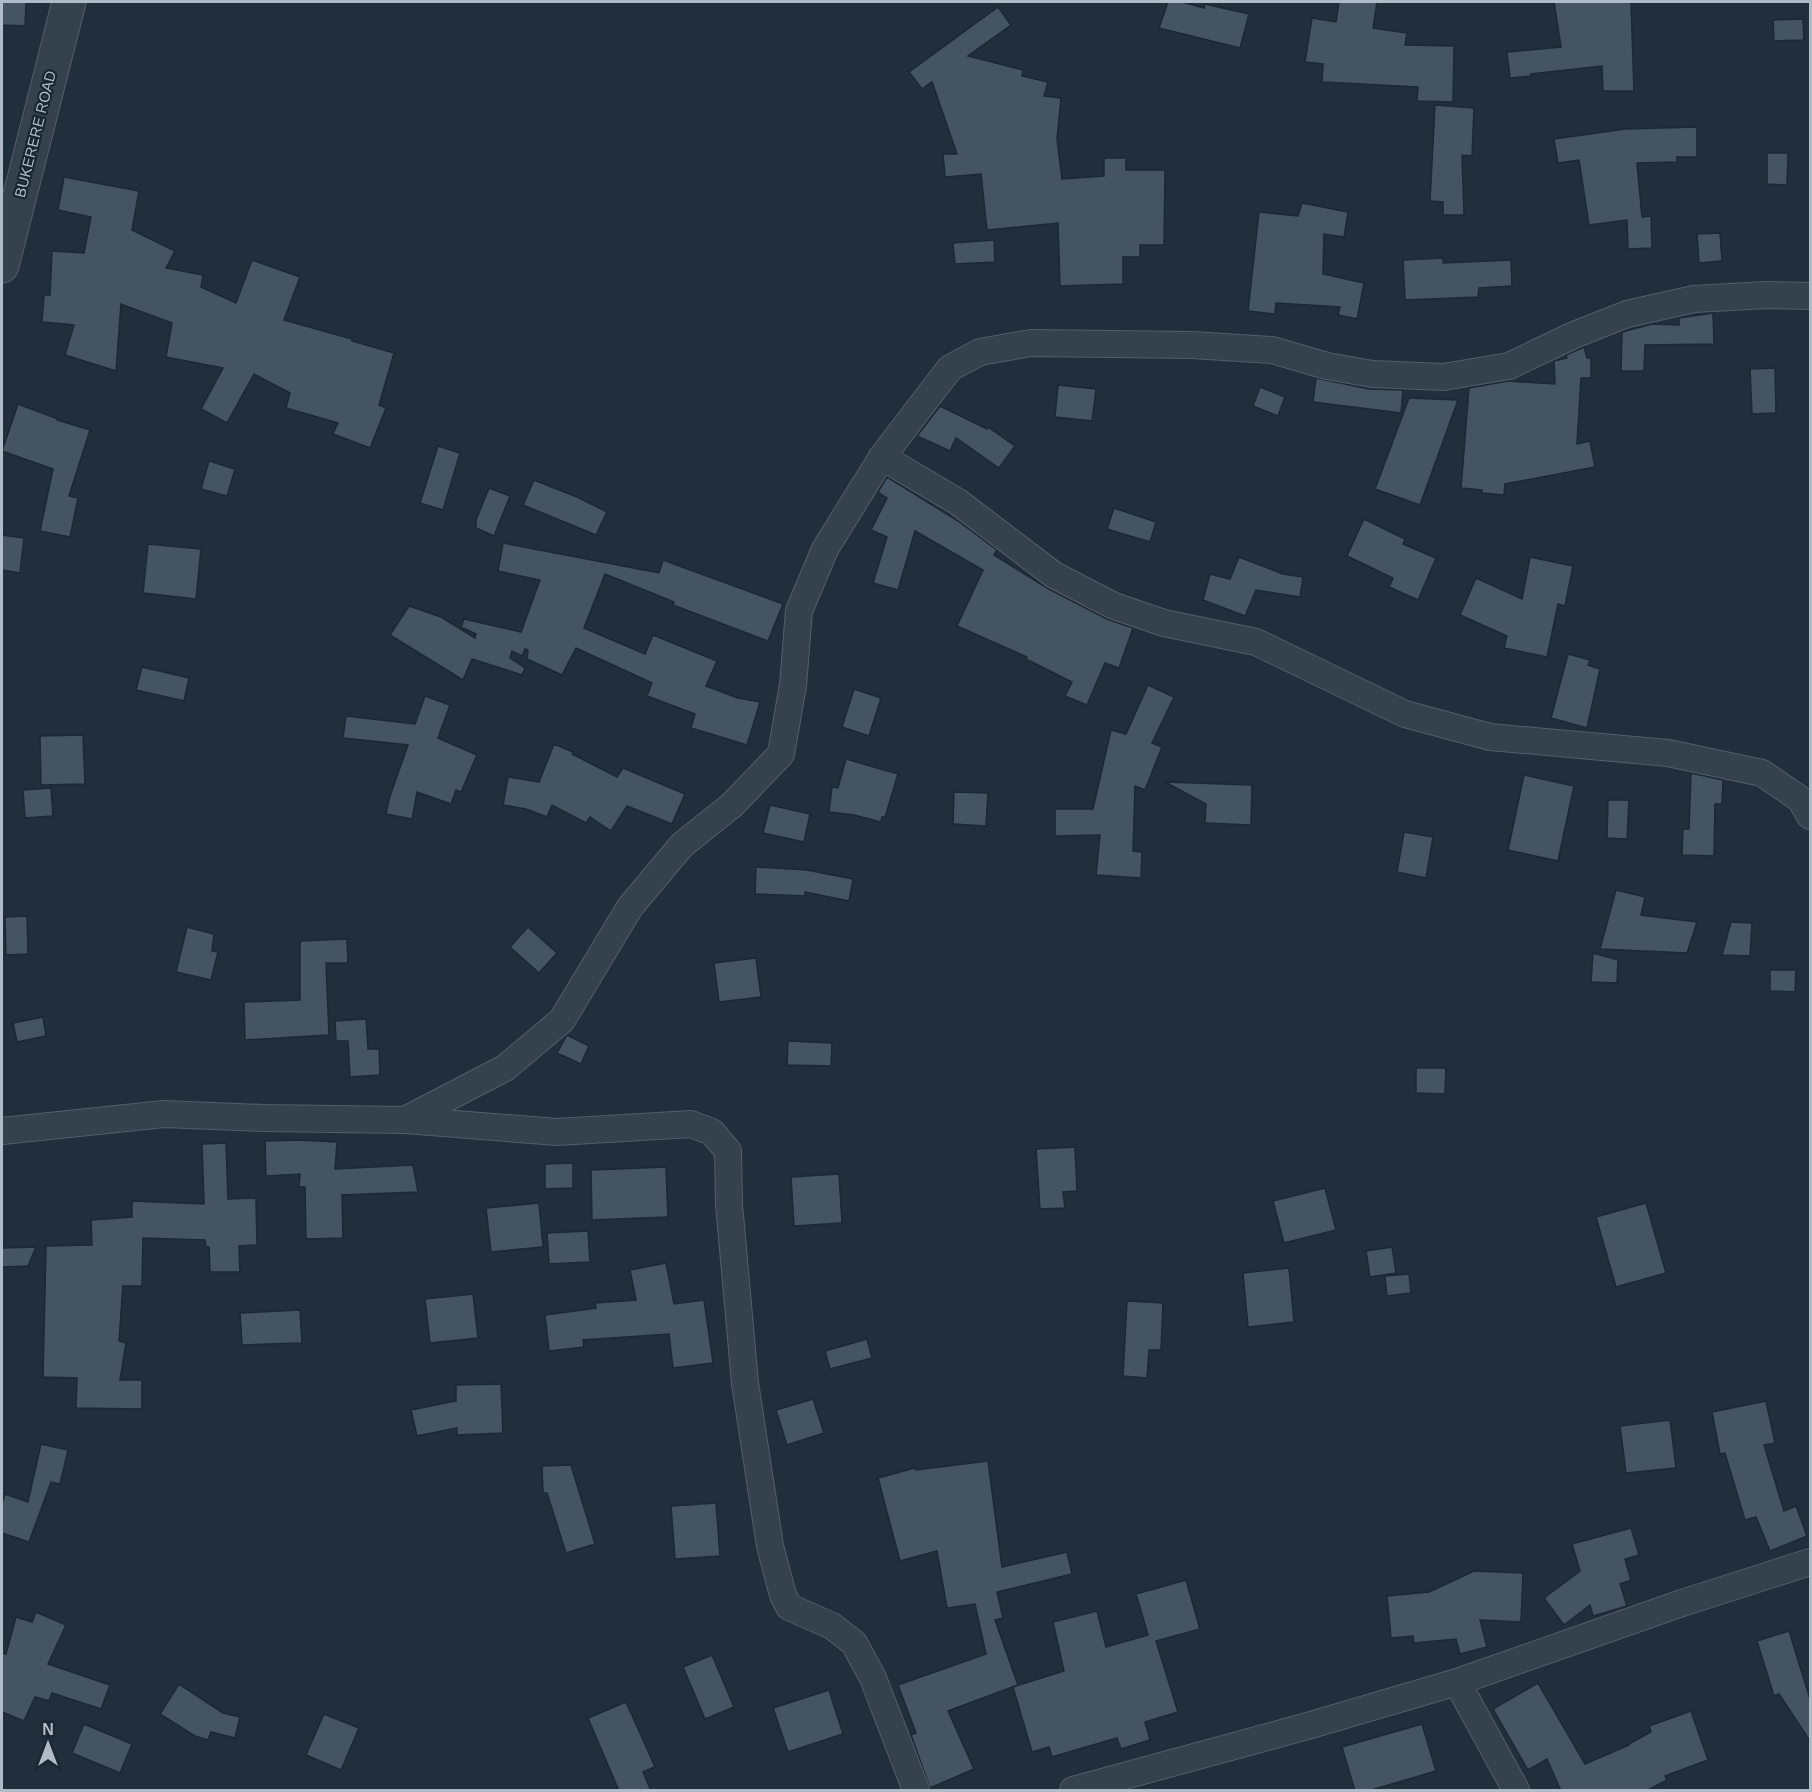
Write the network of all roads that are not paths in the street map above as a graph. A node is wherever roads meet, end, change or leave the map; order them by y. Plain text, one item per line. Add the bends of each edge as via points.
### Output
1 (69, 2) edge
2 (2, 266) edge
3 (1810, 296) edge
4 (882, 457) junction
5 (1810, 816) edge
6 (405, 1120) junction
7 (2, 1131) edge
8 (1810, 1562) edge
9 (1457, 1682) junction
10 (916, 1791) edge
11 (1073, 1791) edge
12 (1516, 1791) edge

1 - 2 street, BUKERERE ROAD
3 - 4 street via 1694,299 1628,314 1509,366 1444,377 1372,374 1272,350 1030,343 980,352 950,368
4 - 5 street via 958,502 1054,575 1114,606 1164,623 1257,642 1405,714 1490,737 1668,753 1762,773 1800,799
4 - 6 street via 825,549 799,611 793,685 781,754 732,805 682,845 630,907 562,1020 506,1068
6 - 7 street via 164,1114
6 - 10 street via 557,1132 691,1124 712,1132 728,1151 745,1383 770,1546 783,1595 789,1607 832,1626 854,1643 873,1678
8 - 9 street
9 - 11 street
9 - 12 street

